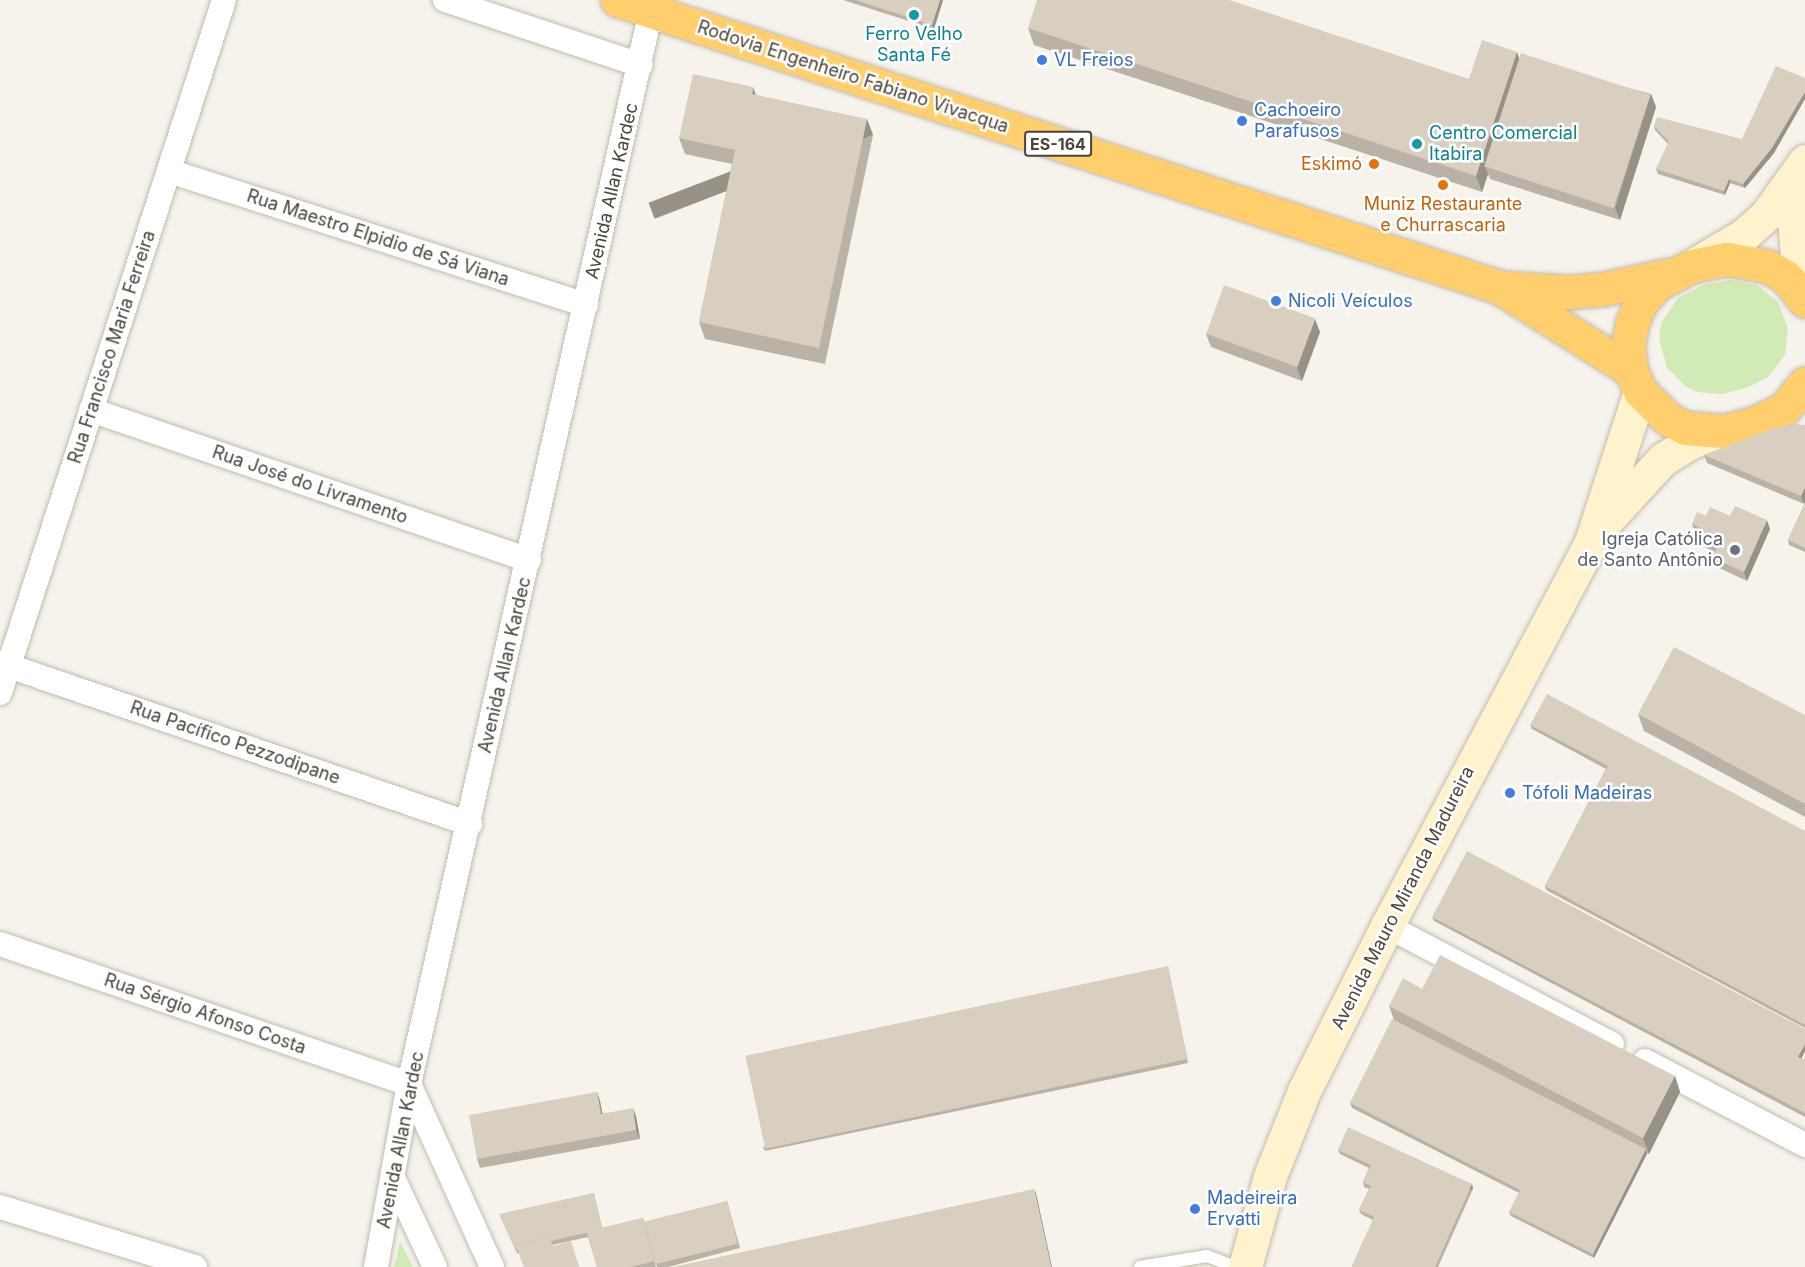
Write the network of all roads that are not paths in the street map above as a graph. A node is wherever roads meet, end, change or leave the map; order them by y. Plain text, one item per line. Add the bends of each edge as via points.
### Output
1 (224, 0) edge
2 (446, 0) edge
3 (617, 0) edge
4 (651, 11) junction
5 (640, 64) junction
6 (1804, 162) edge
7 (169, 171) junction
8 (1684, 269) junction
9 (1499, 287) junction
10 (1803, 297) edge
11 (586, 305) junction
12 (1635, 380) junction
13 (1805, 383) edge
14 (91, 410) junction
15 (1794, 410) edge
16 (1724, 431) junction
17 (1591, 542) junction
18 (529, 560) junction
19 (5, 664) edge
20 (0, 693) edge
21 (470, 824) junction
22 (1387, 926) junction
23 (0, 944) edge
24 (410, 1084) junction
25 (1805, 1145) edge
26 (394, 1180) junction
27 (0, 1207) edge
28 (195, 1267) edge
29 (376, 1267) edge
30 (435, 1267) edge
31 (492, 1267) edge
32 (1140, 1267) edge
33 (1235, 1267) edge
34 (1245, 1267) edge

1 - 7 street, Rua Francisco Maria Ferreira
2 - 5 street
3 - 4 highway, Rodovia Engenheiro Fabiano Vivacqua / ES-164
4 - 5 street, Avenida Allan Kardec
4 - 9 highway, Rodovia Engenheiro Fabiano Vivacqua / ES-164
5 - 11 street, Avenida Allan Kardec
6 - 8 main road via 1759,221 1718,252
6 - 10 main road via 1794,219
7 - 11 street, Rua Maestro Elpidio de Sá Viana
7 - 14 street, Rua Francisco Maria Ferreira
8 - 9 highway, Rodovia Engenheiro Fabiano Vivacqua via 1603,289 1569,292
8 - 10 highway, Rodovia Engenheiro Fabiano Vivacqua via 1746,260 1786,277
8 - 12 highway via 1658,283 1641,302 1632,323
9 - 12 highway, Rodovia Engenheiro Fabiano Vivacqua
11 - 18 street, Avenida Allan Kardec
12 - 16 highway, Rodovia Engenheiro Fabiano Vivacqua via 1652,407 1686,428
12 - 17 main road
13 - 15 highway
14 - 18 street, Rua José do Livramento
14 - 19 street, Rua Francisco Maria Ferreira
15 - 16 highway, Rodovia Engenheiro Fabiano Vivacqua
16 - 17 main road via 1693,441 1663,459 1621,502
17 - 22 main road, Avenida Mauro Miranda Madureira
18 - 21 street, Avenida Allan Kardec
19 - 20 street, Rua Francisco Maria Ferreira
19 - 21 street, Rua Pacífico Pezzodipane
21 - 24 street, Avenida Allan Kardec
22 - 25 street
22 - 34 main road, Avenida Mauro Miranda Madureira via 1304,1091 1270,1176
23 - 24 street, Rua Sérgio Afonso Costa
24 - 26 street, Avenida Allan Kardec
24 - 31 street
26 - 29 street, Avenida Allan Kardec
26 - 30 street
27 - 28 street
32 - 33 lane via 1207,1256

